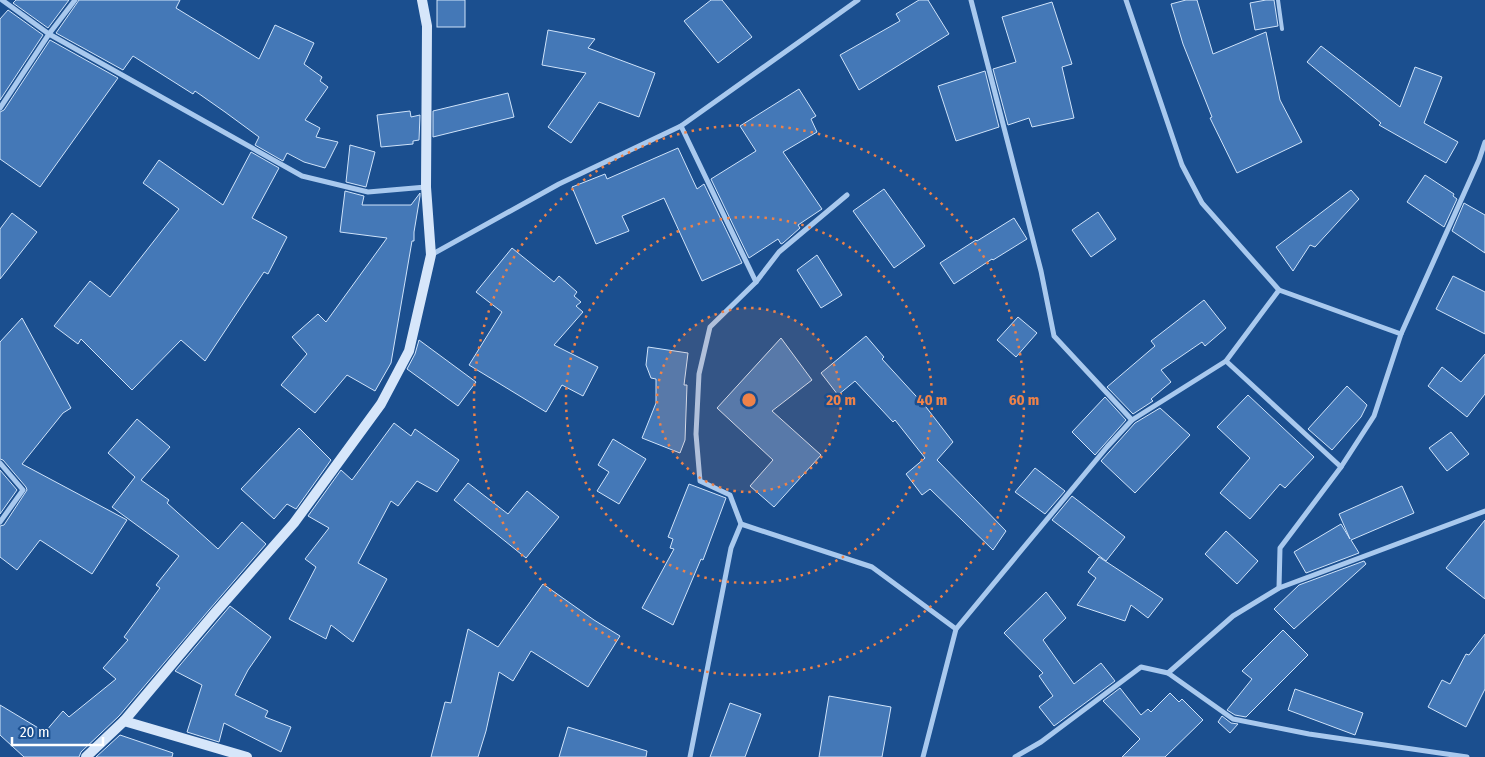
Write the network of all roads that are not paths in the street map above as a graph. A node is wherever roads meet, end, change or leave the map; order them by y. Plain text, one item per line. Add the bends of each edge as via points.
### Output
1 (2, 0) edge
2 (75, 0) edge
3 (422, 0) edge
4 (858, 0) edge
5 (971, 0) edge
6 (1126, 0) edge
7 (1278, 0) edge
8 (1282, 29) dead end
9 (49, 34) junction
10 (0, 108) edge
11 (681, 126) junction
12 (1485, 142) edge
13 (426, 187) junction
14 (847, 195) dead end
15 (431, 255) junction
16 (756, 282) junction
17 (1279, 290) junction
18 (1401, 334) junction
19 (1226, 361) junction
20 (1132, 420) junction
21 (0, 463) edge
22 (1341, 467) junction
23 (1485, 511) edge
24 (0, 522) edge
25 (741, 524) junction
26 (1278, 588) junction
27 (956, 629) junction
28 (1168, 673) junction
29 (124, 720) junction
30 (86, 757) edge
31 (248, 757) edge
32 (690, 757) edge
33 (924, 757) edge
34 (1015, 757) edge
35 (1467, 757) edge

1 - 9 street
2 - 9 street
3 - 13 street via 427,26
4 - 11 street
5 - 20 street via 1041,270 1054,336
6 - 17 street via 1182,165 1202,203
7 - 8 lane
9 - 10 street
9 - 13 street via 302,176 368,192
11 - 15 street via 559,184
11 - 16 street
12 - 18 street
13 - 15 street
14 - 16 street via 778,252
15 - 29 street via 409,351 381,404 294,523
16 - 25 street via 710,327 699,374 696,434 700,481 730,495
17 - 18 street
17 - 19 street
18 - 22 street via 1374,416
19 - 20 street
19 - 22 street
20 - 27 street
21 - 24 street via 24,490
22 - 26 street via 1280,548
23 - 26 street
25 - 27 street via 872,567
25 - 32 street via 731,548
26 - 28 street via 1233,616
27 - 33 street
28 - 34 street via 1140,667 1041,742
28 - 35 street via 1233,719 1308,734
29 - 30 street
29 - 31 street

